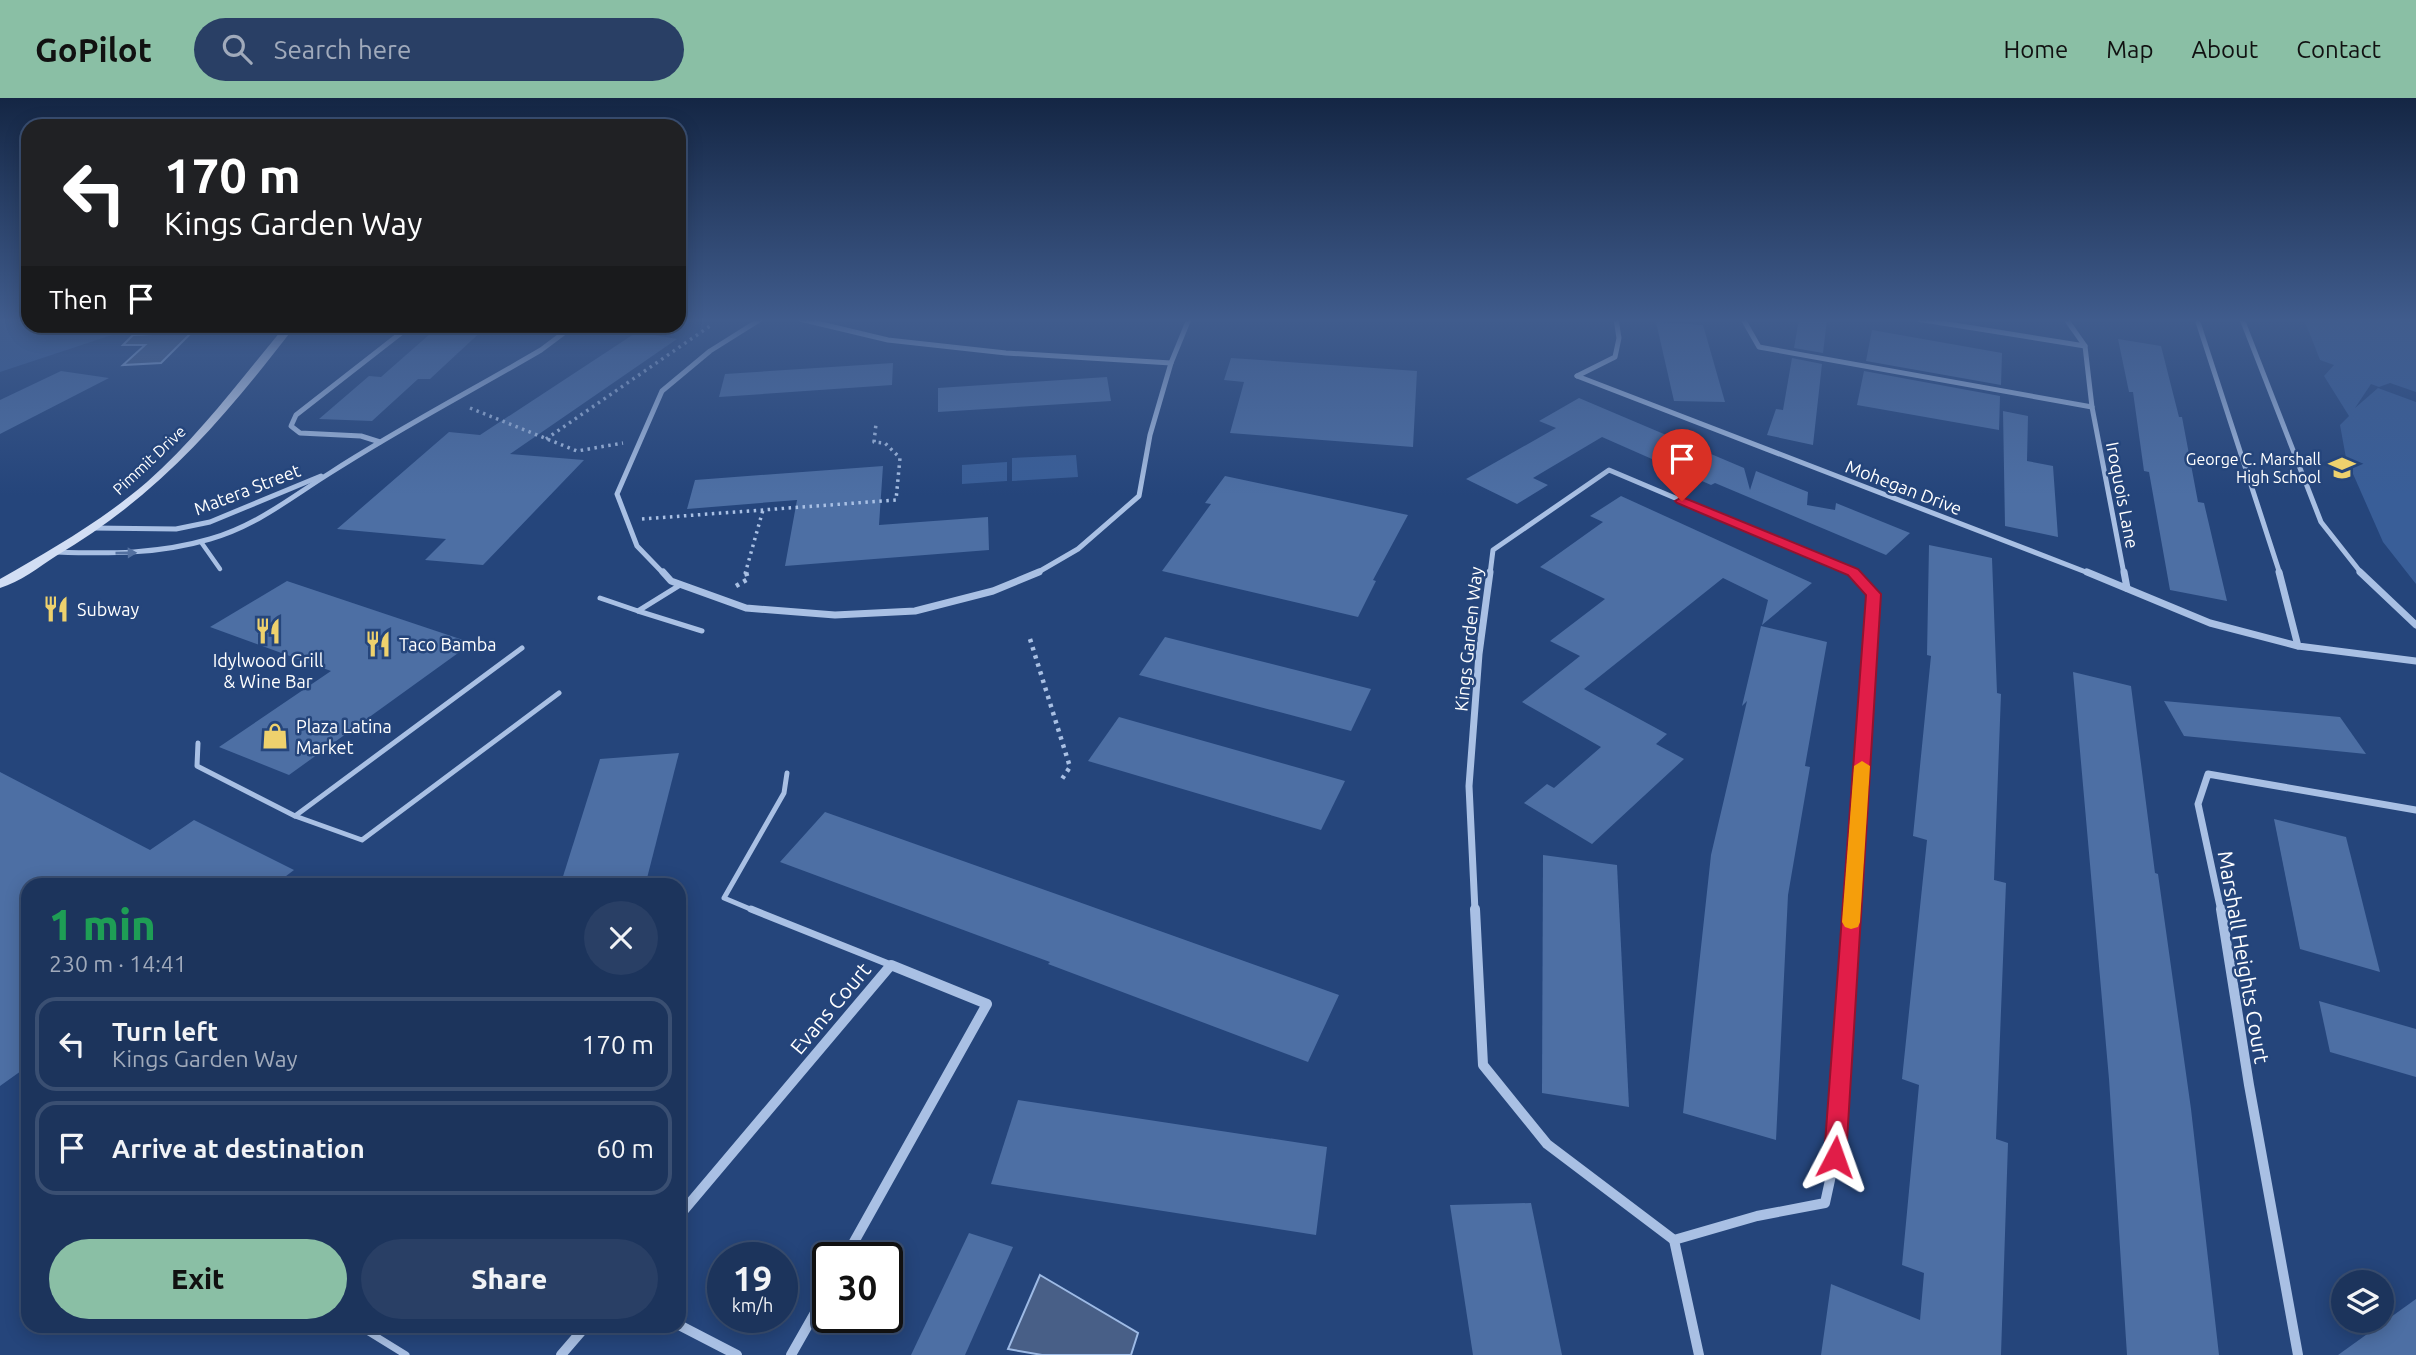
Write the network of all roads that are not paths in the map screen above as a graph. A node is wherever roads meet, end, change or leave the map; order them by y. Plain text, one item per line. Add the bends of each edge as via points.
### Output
1 (246, 378) edge
2 (344, 378) edge
3 (493, 378) edge
4 (677, 378) edge
5 (1167, 378) edge
6 (1581, 378) edge
7 (1929, 378) edge
8 (2089, 378) edge
9 (2216, 378) edge
10 (2265, 378) edge
11 (2092, 407) junction
12 (380, 442) junction
13 (328, 474) junction
14 (93, 528) junction
15 (201, 542) junction
16 (57, 552) junction
17 (220, 569) dead end
18 (0, 584) edge
19 (680, 584) junction
20 (2127, 587) junction
21 (600, 598) dead end
22 (638, 611) junction
23 (2416, 625) edge
24 (702, 632) dead end
25 (2298, 646) junction
26 (522, 648) dead end
27 (2416, 661) edge
28 (559, 692) dead end
29 (198, 743) dead end
30 (787, 773) dead end
31 (2416, 810) edge
32 (295, 816) junction
33 (891, 965) junction
34 (686, 1208) edge
35 (1674, 1240) junction
36 (854, 1242) edge
37 (812, 1318) edge
38 (686, 1329) edge
39 (370, 1333) edge
40 (580, 1333) edge
41 (406, 1355) edge
42 (561, 1355) edge
43 (737, 1355) edge
44 (791, 1355) edge
45 (1699, 1355) edge
46 (2298, 1355) edge

1 - 14 street, Pimmit Drive via 154,481
2 - 12 street via 296,415 291,426 300,433 361,436
3 - 12 street, Matera Street
4 - 19 street via 662,390 617,494 637,547 671,581
5 - 19 street via 1139,496 1077,549 1038,573 993,591 915,611 835,615 746,608
6 - 20 street, Mohegan Drive
7 - 11 street
8 - 11 street, Iroquois Lane
9 - 25 street via 2284,588
10 - 23 street via 2321,522 2370,583
11 - 20 street, Iroquois Lane
12 - 13 street, Matera Street
13 - 14 street, Matera Street via 199,524 143,531
13 - 15 street, Matera Street via 262,520
14 - 16 street, Pimmit Drive
16 -> 15 street, Matera Street via 131,553
15 - 17 lane
16 - 18 street, Pimmit Drive
19 - 22 lane
20 - 25 street, Mohegan Drive via 2210,623
21 - 22 lane
22 - 24 lane
25 - 27 street, Mohegan Drive
26 - 32 lane
28 - 32 lane via 362,840
29 - 32 lane via 197,766
30 - 33 lane via 784,793 723,898
31 - 46 street, Marshall Heights Court via 2208,774 2197,804 2225,929
33 - 34 street, Evans Court
33 - 36 street, Evans Court via 987,1004
35 - 35 street, Kings Garden Way via 1825,1202 1835,1157 1874,594 1853,572 1609,470 1493,550 1469,786 1483,1065 1547,1144
35 - 45 street
37 - 44 street
38 - 43 street
39 - 41 lane
40 - 42 street

